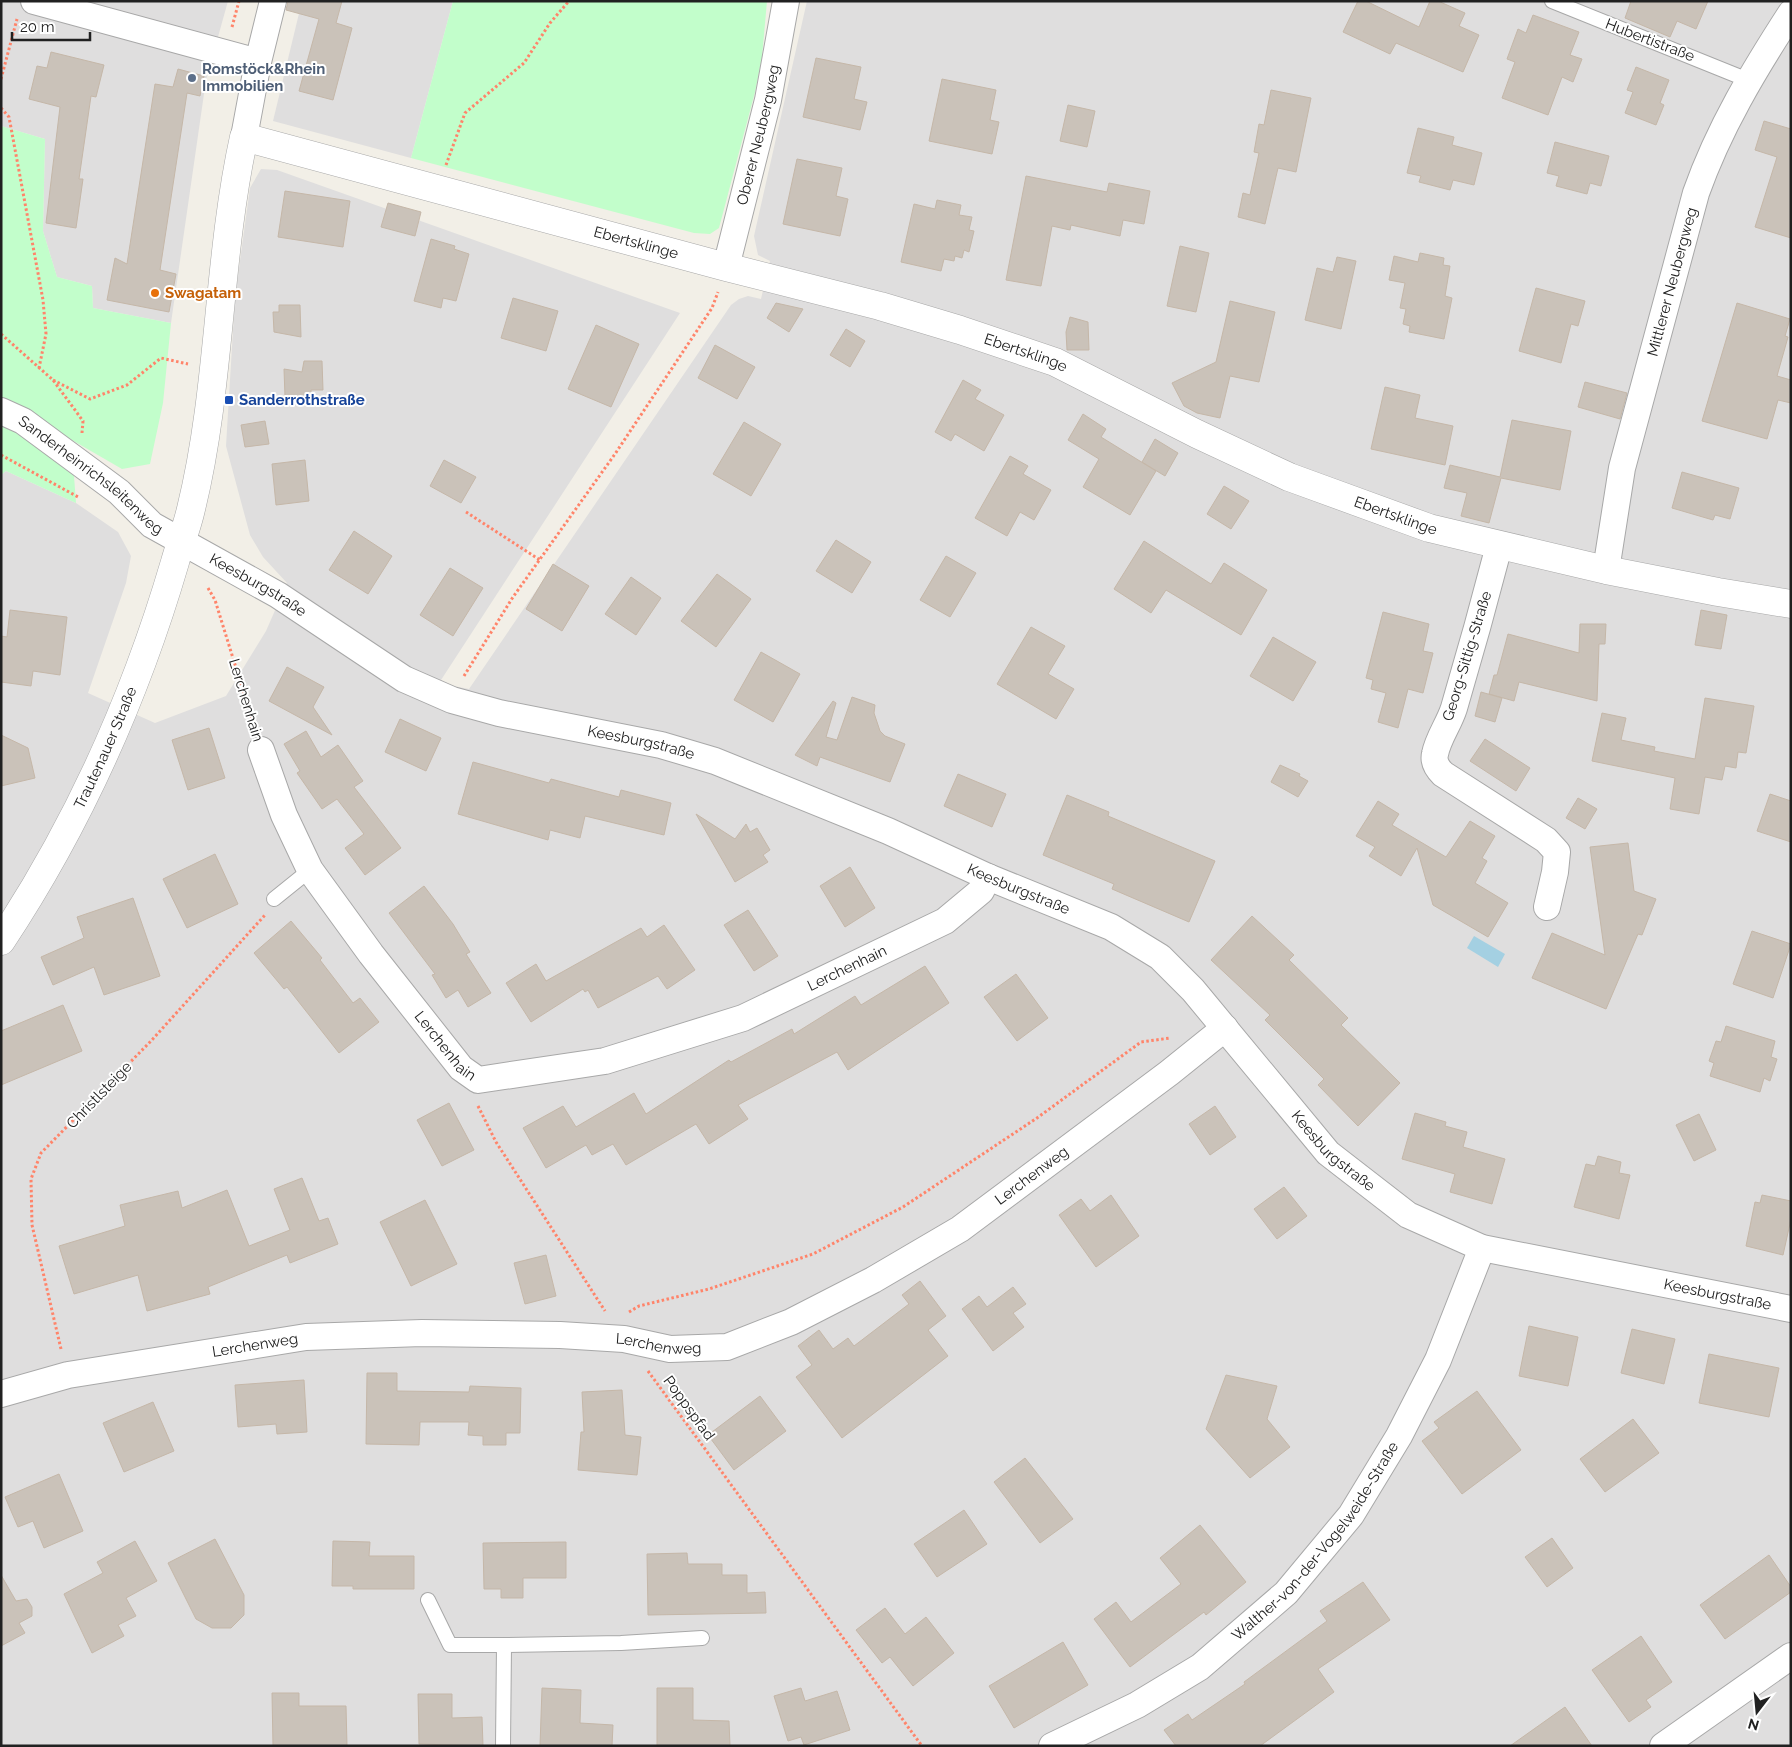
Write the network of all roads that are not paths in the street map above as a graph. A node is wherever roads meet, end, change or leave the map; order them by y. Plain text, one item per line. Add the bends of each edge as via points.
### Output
1 (273, 1) edge
2 (786, 1) edge
3 (1552, 1) edge
4 (27, 6) edge
5 (1791, 13) edge
6 (258, 62) junction
7 (1748, 80) junction
8 (244, 137) junction
9 (726, 268) junction
10 (1, 411) edge
11 (180, 542) junction
12 (1498, 546) junction
13 (1606, 570) junction
14 (1791, 604) edge
15 (261, 750) road end
16 (310, 870) junction
17 (988, 877) junction
18 (274, 899) road end
19 (1547, 907) dead end
20 (1, 941) edge
21 (1225, 1028) junction
22 (1482, 1248) junction
23 (1791, 1309) edge
24 (1, 1394) edge
25 (428, 1600) dead end
26 (702, 1638) dead end
27 (504, 1645) junction
28 (1791, 1656) edge
29 (503, 1746) edge
30 (1052, 1746) edge
31 (1663, 1746) edge

1 - 6 street
2 - 9 street, Oberer Neubergweg via 768,100
3 - 7 lane, Hubertistraße
4 - 6 street
5 - 7 street, Mittlerer Neubergweg
6 - 8 street
7 - 13 street, Mittlerer Neubergweg via 1708,159 1696,193 1622,468
8 - 9 street, Ebertsklinge
8 - 11 street via 234,185 213,369 191,509
9 - 12 street, Ebertsklinge via 880,306 1048,359 1289,477 1385,513
10 - 11 street, Sanderheinrichsleitenweg via 23,421 119,492 152,525
11 - 17 street, Keesburgstraße via 278,595 404,679 452,700 499,713 661,745 715,761 888,831
11 - 20 street, Trautenauer Straße via 156,625 121,717 74,818
12 - 13 street, Ebertsklinge
12 - 19 street, Georg-Sittig-Straße via 1474,641 1434,759 1443,774 1546,840 1562,843
13 - 14 street, Ebertsklinge
15 - 16 street, Lerchenhain via 284,815
16 - 17 street, Lerchenhain via 460,1068 478,1080 605,1062 743,1018 945,921 981,892
16 - 18 lane
17 - 21 street, Keesburgstraße via 1111,927 1160,957
21 - 22 street, Keesburgstraße via 1328,1153 1408,1216
21 - 24 street, Lerchenweg via 960,1229 873,1280 791,1322 727,1346 670,1349 618,1330 560,1335 422,1333 306,1337 68,1375
22 - 23 street, Keesburgstraße
22 - 30 street, Walther-von-der-Vogelweide-Straße via 1438,1360 1398,1436 1351,1515 1286,1593 1200,1667 1137,1705
25 - 27 lane via 450,1645
26 - 27 lane via 620,1644
27 - 29 lane
28 - 31 street

